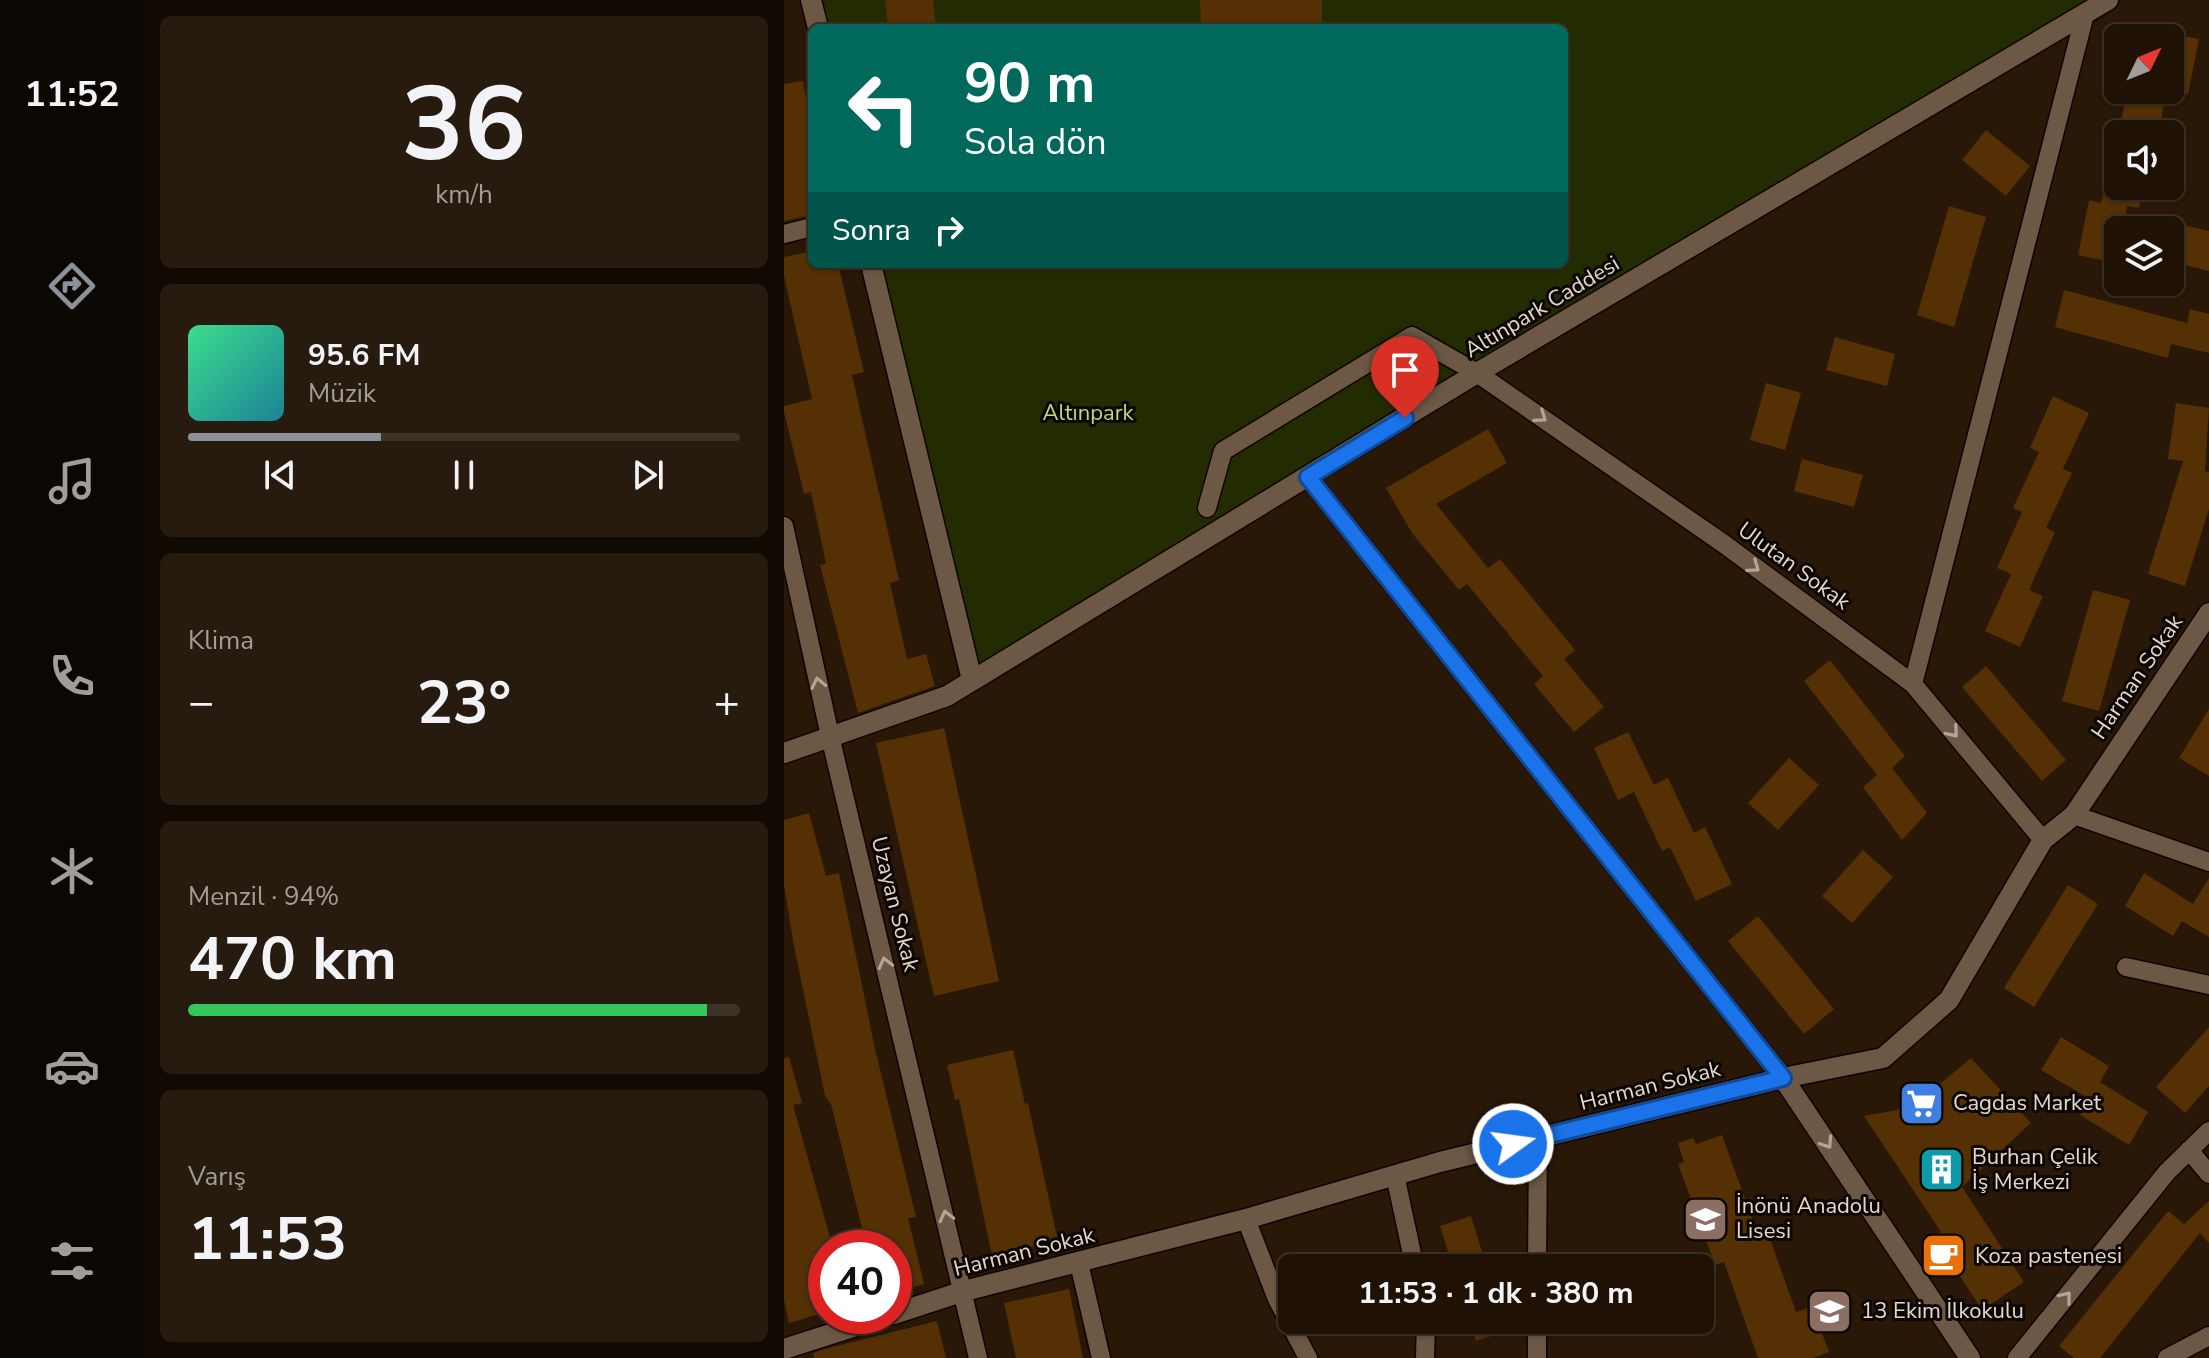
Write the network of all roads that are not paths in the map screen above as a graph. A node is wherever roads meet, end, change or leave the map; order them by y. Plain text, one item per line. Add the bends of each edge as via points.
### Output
1 (811, 0) edge
2 (2108, 0) edge
3 (2085, 14) junction
4 (817, 24) edge
5 (808, 228) edge
6 (784, 234) edge
7 (872, 268) edge
8 (1477, 373) junction
9 (1308, 477) junction
10 (1207, 508) dead end
11 (784, 526) edge
12 (2209, 613) edge
13 (972, 680) junction
14 (1913, 684) junction
15 (830, 736) junction
16 (784, 753) edge
17 (2074, 815) junction
18 (2043, 840) junction
19 (2209, 862) edge
20 (2126, 967) dead end
21 (2209, 985) edge
22 (1783, 1078) junction
23 (2209, 1131) edge
24 (1538, 1138) junction
25 (2189, 1150) junction
26 (2209, 1174) edge
27 (1395, 1175) junction
28 (1246, 1219) junction
29 (1412, 1254) edge
30 (1537, 1254) edge
31 (1079, 1263) junction
32 (964, 1291) junction
33 (912, 1308) edge
34 (831, 1334) edge
35 (1426, 1334) edge
36 (1537, 1334) edge
37 (2209, 1336) edge
38 (784, 1349) edge
39 (978, 1358) edge
40 (1101, 1358) edge
41 (1308, 1358) edge
42 (1425, 1358) edge
43 (1537, 1358) edge
44 (1970, 1358) edge
45 (2017, 1358) edge
46 (2167, 1358) edge

1 - 4 street
2 - 3 street, Altınpark Caddesi
3 - 8 street, Altınpark Caddesi
3 - 14 street
5 - 6 street
7 - 13 street
8 - 9 street, Altınpark Caddesi
8 - 10 street, Ulutan Sokak via 1412,336 1223,451
8 -> 14 street, Ulutan Sokak via 1724,544
9 - 13 street, Altınpark Caddesi
9 - 22 street
15 -> 11 street, Uzayan Sokak
12 - 17 street, Harman Sokak
13 - 15 street, Altınpark Caddesi via 947,696
14 -> 18 street, Ulutan Sokak
15 - 16 street, Altınpark Caddesi
32 -> 15 street, Uzayan Sokak
17 - 18 street, Harman Sokak
17 - 19 street
18 - 22 street, Harman Sokak via 1949,1000 1883,1058
20 - 21 street
22 - 24 street, Harman Sokak
22 -> 44 street
23 - 25 street
24 - 27 street, Harman Sokak
24 - 30 street
25 - 26 street
45 -> 25 street
27 - 28 street, Harman Sokak
27 - 29 street
28 - 31 street, Harman Sokak
28 - 41 street via 1277,1299
31 - 32 street, Harman Sokak
31 - 40 street
32 - 33 street, Harman Sokak
32 - 39 street, Uzayan Sokak
34 - 38 street
35 - 42 street
36 - 43 street
37 - 46 street

